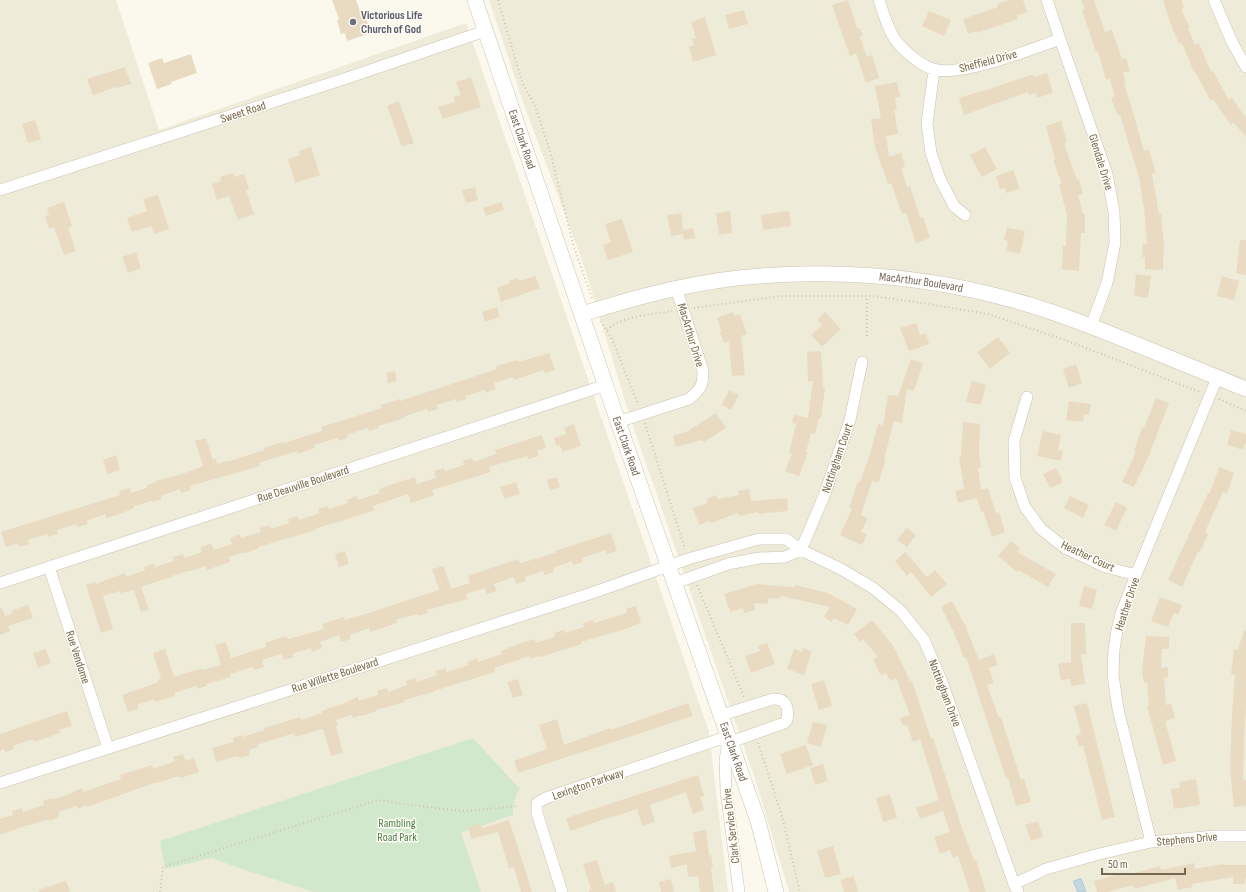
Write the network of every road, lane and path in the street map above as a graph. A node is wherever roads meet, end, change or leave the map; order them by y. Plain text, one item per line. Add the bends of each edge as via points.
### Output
1 (475, 0) edge
2 (498, 0) edge
3 (879, 0) edge
4 (1047, 0) edge
5 (1214, 0) edge
6 (485, 31) junction
7 (1060, 40) junction
8 (1246, 67) edge
9 (934, 70) junction
10 (0, 190) edge
11 (965, 215) dead end
12 (676, 288) junction
13 (867, 296) junction
14 (596, 310) junction
15 (683, 310) junction
16 (582, 314) junction
17 (1091, 326) junction
18 (607, 330) junction
19 (867, 336) dead end
20 (862, 362) dead end
21 (1217, 378) junction
22 (606, 384) junction
23 (1246, 390) edge
24 (1209, 395) junction
25 (1027, 397) dead end
26 (1246, 411) edge
27 (642, 414) junction
28 (618, 422) junction
29 (801, 550) junction
30 (688, 559) junction
31 (669, 565) junction
32 (49, 567) junction
33 (1136, 575) junction
34 (694, 576) junction
35 (0, 583) edge
36 (675, 583) junction
37 (748, 706) junction
38 (722, 715) junction
39 (755, 734) junction
40 (730, 740) junction
41 (108, 748) junction
42 (0, 783) edge
43 (518, 806) dead end
44 (1246, 836) edge
45 (1151, 842) junction
46 (1016, 888) edge
47 (160, 892) edge
48 (562, 892) edge
49 (739, 892) edge
50 (776, 892) edge
51 (800, 892) edge

1 - 6 main road, East Clark Road
2 - 14 path via 522,82 535,106 550,151 573,244
3 - 9 street via 896,41 922,64
4 - 7 street, Glendale Drive
5 - 8 street
6 - 10 street, Sweet Road
6 - 16 main road, East Clark Road
7 - 9 street, Sheffield Drive via 990,63 958,70
7 - 17 street, Glendale Drive via 1108,174 1114,212 1115,243 1107,283
9 - 11 street via 927,124 931,152 940,179 954,206
12 - 14 main road, MacArthur Boulevard via 635,297
12 - 15 street, MacArthur Drive
12 - 17 main road, MacArthur Boulevard via 760,276 809,274 894,278 957,287 1032,305
13 - 15 path via 781,296
13 - 19 path
13 - 24 path via 988,314 1065,340
14 - 16 main road, MacArthur Boulevard
14 - 18 path
15 - 18 path via 622,320
15 - 27 street, MacArthur Drive via 703,371 703,382 699,391 689,399
16 - 22 main road, East Clark Road
17 - 21 main road, MacArthur Boulevard
18 - 27 path
20 - 29 street, Nottingham Court via 850,420 824,496
21 - 23 main road, MacArthur Boulevard
21 - 24 street, Heather Drive
22 - 28 main road, East Clark Road
22 - 32 street, Rue Deauville Boulevard
24 - 26 path
24 - 33 street, Heather Drive
25 - 33 street, Heather Court via 1014,440 1015,478 1025,507 1042,529 1065,548 1106,566
27 - 28 street, MacArthur Drive
27 - 30 path
28 - 31 main road, East Clark Road
29 - 30 street, Nottingham Drive via 786,539 759,539
29 - 34 street via 785,557 759,558 728,564
29 - 46 street, Nottingham Drive via 873,588 901,612 924,640 942,682
30 - 31 street, Nottingham Drive
31 - 36 main road, East Clark Road
31 - 41 street, Rue Willette Boulevard via 592,593
32 - 35 street, Rue Deauville Boulevard
32 - 41 street, Rue Vendome
33 - 45 street, Heather Drive via 1117,630 1113,675 1118,709
34 - 36 street
34 - 37 path
36 - 38 main road, East Clark Road
37 - 38 street
37 - 39 street via 779,698 785,702 789,711 787,720
38 - 40 main road, East Clark Road
39 - 40 street
39 - 51 path via 782,814
40 - 48 street, Lexington Parkway via 537,803 537,813
40 - 49 street, Clark Service Drive via 725,760 726,790
40 - 50 main road, East Clark Road via 758,821
41 - 42 street, Rue Willette Boulevard
43 - 47 path via 467,811 378,800 163,867
44 - 45 street, Stephens Drive
45 - 46 street, Stephens Drive via 1046,869

